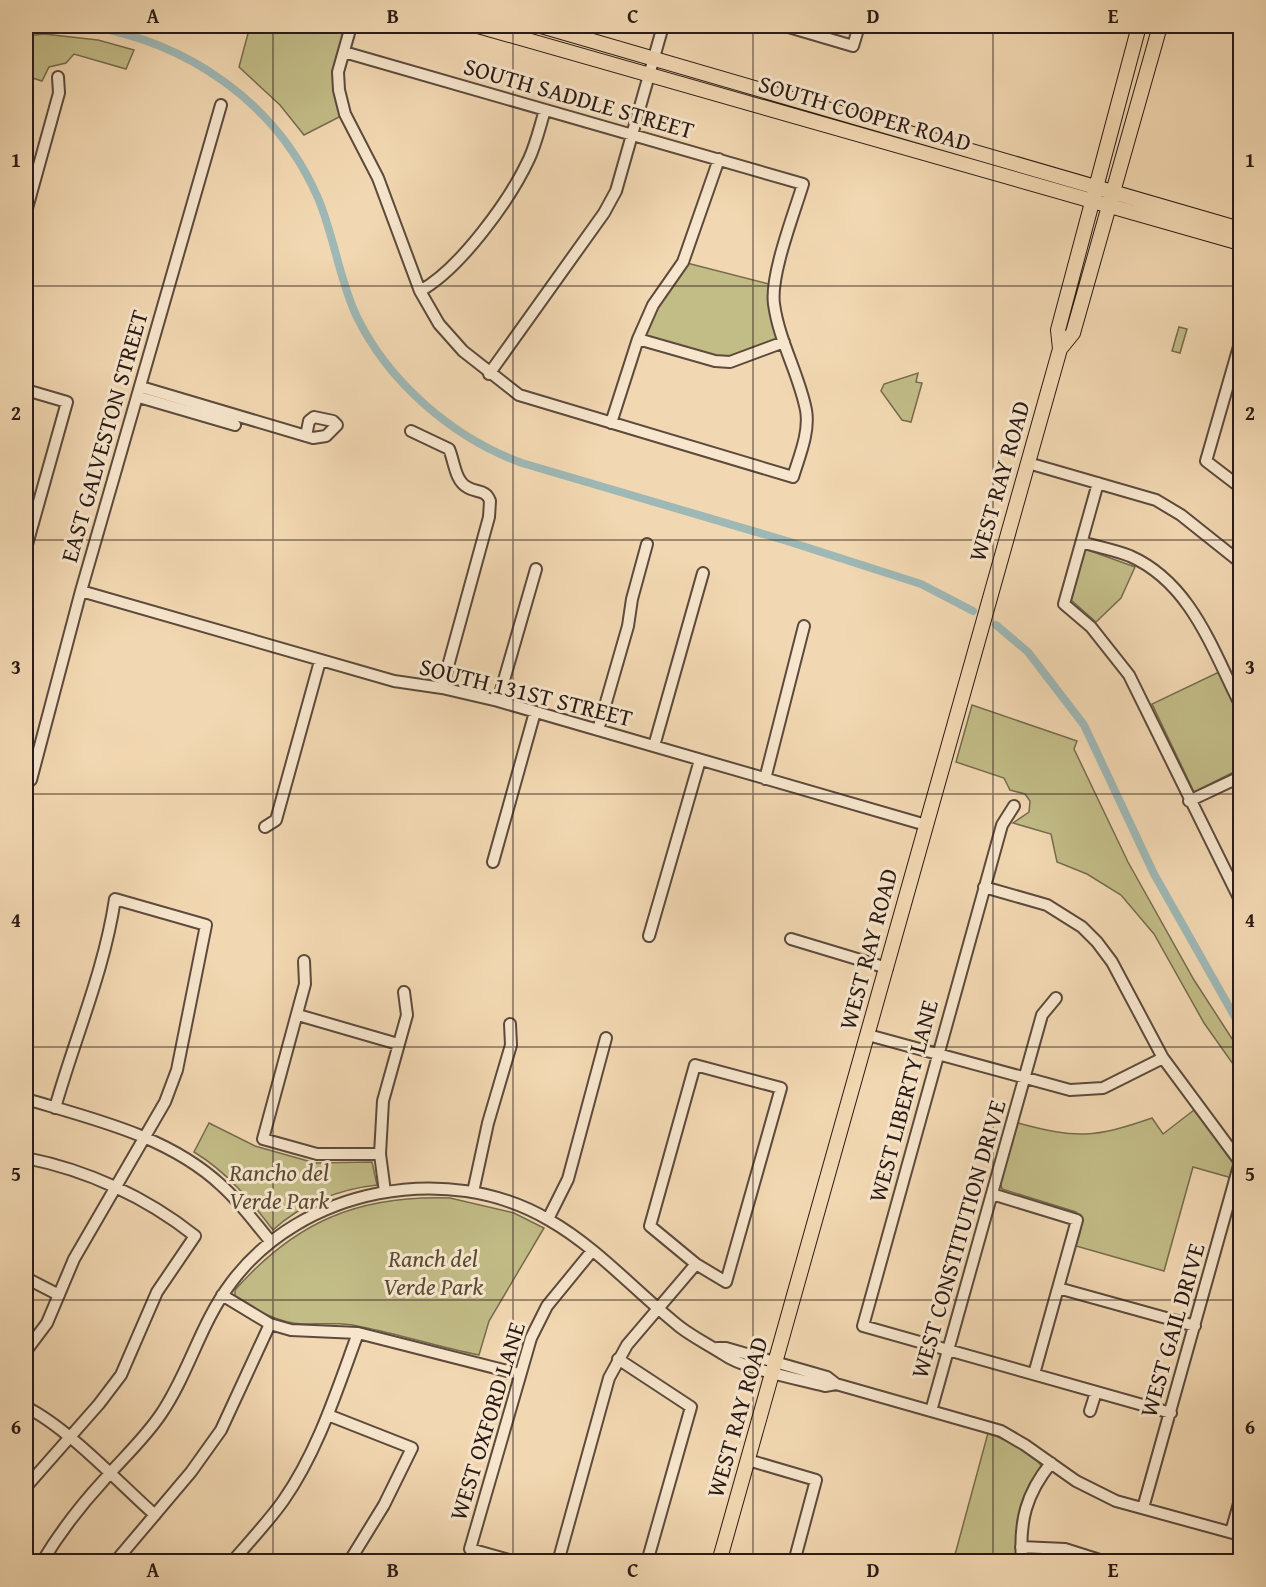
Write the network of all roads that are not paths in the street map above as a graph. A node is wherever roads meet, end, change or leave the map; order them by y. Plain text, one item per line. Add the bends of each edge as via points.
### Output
1 (351, 26) edge
2 (478, 26) edge
3 (541, 26) edge
4 (663, 26) edge
5 (785, 26) edge
6 (859, 26) edge
7 (1139, 26) edge
8 (1160, 26) edge
9 (344, 52) junction
10 (654, 57) junction
11 (649, 75) junction
12 (58, 77) dead end
13 (220, 105) dead end
14 (545, 110) junction
15 (894, 128) junction
16 (631, 134) junction
17 (890, 144) junction
18 (719, 159) junction
19 (30, 177) edge
20 (1097, 186) junction
21 (1114, 191) junction
22 (1093, 201) junction
23 (1110, 205) junction
24 (26, 212) edge
25 (1240, 229) edge
26 (1240, 243) edge
27 (420, 291) junction
28 (638, 339) junction
29 (784, 342) junction
30 (1240, 343) edge
31 (1060, 349) junction
32 (489, 374) junction
33 (26, 390) edge
34 (140, 392) junction
35 (611, 423) junction
36 (235, 425) dead end
37 (411, 431) dead end
38 (306, 436) dead end
39 (1028, 463) junction
40 (1098, 483) junction
41 (1240, 488) edge
42 (1082, 542) junction
43 (647, 544) dead end
44 (26, 548) edge
45 (1240, 562) edge
46 (536, 569) dead end
47 (704, 573) dead end
48 (81, 591) junction
49 (804, 626) dead end
50 (320, 661) junction
51 (442, 688) junction
52 (498, 701) junction
53 (1240, 704) edge
54 (535, 712) junction
55 (598, 730) junction
56 (654, 746) junction
57 (700, 760) junction
58 (1240, 777) edge
59 (765, 779) junction
60 (31, 780) dead end
61 (1189, 801) junction
62 (1014, 806) dead end
63 (926, 825) junction
64 (265, 827) dead end
65 (493, 862) dead end
66 (984, 887) junction
67 (1240, 900) edge
68 (649, 936) dead end
69 (790, 939) dead end
70 (304, 961) dead end
71 (887, 968) junction
72 (404, 992) dead end
73 (1056, 998) dead end
74 (298, 1015) junction
75 (510, 1024) dead end
76 (868, 1035) junction
77 (606, 1038) dead end
78 (398, 1044) junction
79 (937, 1053) junction
80 (1163, 1058) junction
81 (1025, 1078) junction
82 (26, 1099) edge
83 (55, 1108) junction
84 (145, 1138) junction
85 (380, 1154) junction
86 (26, 1158) edge
87 (1240, 1162) edge
88 (116, 1187) junction
89 (385, 1192) junction
90 (473, 1192) junction
91 (992, 1194) junction
92 (548, 1219) junction
93 (271, 1242) junction
94 (592, 1251) junction
95 (696, 1264) junction
96 (26, 1278) edge
97 (1058, 1288) junction
98 (59, 1295) junction
99 (222, 1295) junction
100 (659, 1308) junction
101 (270, 1324) junction
102 (1195, 1326) junction
103 (358, 1333) junction
104 (948, 1350) junction
105 (26, 1351) edge
106 (618, 1359) junction
107 (774, 1367) junction
108 (519, 1374) junction
109 (1034, 1374) junction
110 (1096, 1392) junction
111 (26, 1407) edge
112 (931, 1411) junction
113 (1090, 1411) dead end
114 (1171, 1413) junction
115 (328, 1415) junction
116 (69, 1437) junction
117 (748, 1460) junction
118 (1051, 1463) junction
119 (109, 1474) junction
120 (26, 1487) edge
121 (1240, 1500) edge
122 (1143, 1508) junction
123 (155, 1515) junction
124 (1236, 1533) edge
125 (1021, 1547) junction
126 (42, 1562) edge
127 (115, 1562) edge
128 (232, 1562) edge
129 (349, 1562) edge
130 (516, 1562) edge
131 (558, 1562) edge
132 (647, 1562) edge
133 (719, 1562) edge
134 (794, 1562) edge
135 (1022, 1562) edge
136 (1106, 1562) edge

1 - 9 street
2 - 11 main road, SOUTH COOPER ROAD
3 - 10 main road, SOUTH COOPER ROAD
4 - 10 street
5 - 6 street via 853,46
7 - 20 main road, WEST RAY ROAD
8 - 21 main road, WEST RAY ROAD
9 - 14 street, SOUTH SADDLE STREET
9 - 27 street via 338,72 345,114 378,178
10 - 11 street
10 - 15 main road, SOUTH COOPER ROAD
11 - 16 street
11 - 17 main road, SOUTH COOPER ROAD
12 - 19 street via 58,93
13 - 34 street, EAST GALVESTON STREET
14 - 16 street, SOUTH SADDLE STREET
14 - 27 street via 517,183 459,262
15 - 17 main road
15 - 20 main road, SOUTH COOPER ROAD
16 - 18 street, SOUTH SADDLE STREET
16 - 32 street via 616,191 604,213
17 - 22 main road, SOUTH COOPER ROAD
18 - 28 street via 683,262 653,304
18 - 29 street, SOUTH SADDLE STREET via 803,184 773,285
19 - 24 street
20 - 21 main road, SOUTH COOPER ROAD
20 - 22 main road, WEST RAY ROAD
21 - 23 main road, WEST RAY ROAD
21 - 25 main road, SOUTH COOPER ROAD
22 - 23 main road, SOUTH COOPER ROAD
22 - 31 main road, WEST RAY ROAD via 1058,330
23 - 26 main road, SOUTH COOPER ROAD
23 - 31 main road, WEST RAY ROAD via 1072,333
27 - 32 street via 439,324
28 - 29 street via 730,362
28 - 35 street
29 - 35 street via 806,411 805,434 793,477
30 - 41 street via 1206,461
31 - 39 main road, WEST RAY ROAD
32 - 35 street via 519,395
33 - 44 street via 67,402
34 - 36 street
34 - 38 street
34 - 48 street, EAST GALVESTON STREET
37 - 51 street via 449,449 461,483 485,493 490,501 489,517
39 - 40 street
39 - 63 main road, WEST RAY ROAD
40 - 42 street
40 - 45 street via 1156,500
42 - 53 street via 1129,556 1177,590 1204,629
42 - 61 street via 1064,604 1091,627 1128,675
43 - 55 street
46 - 52 street
47 - 56 street
48 - 50 street, SOUTH 131ST STREET
48 - 60 street, EAST GALVESTON STREET
49 - 59 street
50 - 51 street, SOUTH 131ST STREET via 394,681
50 - 64 street via 276,820
51 - 52 street, SOUTH 131ST STREET
52 - 54 street, SOUTH 131ST STREET
54 - 55 street, SOUTH 131ST STREET
54 - 65 street
55 - 56 street, SOUTH 131ST STREET
56 - 57 street, SOUTH 131ST STREET
57 - 59 street, SOUTH 131ST STREET
57 - 68 street
58 - 61 street
59 - 63 street, SOUTH 131ST STREET
61 - 67 street
62 - 66 street, WEST LIBERTY LANE via 1002,825
63 - 71 main road, WEST RAY ROAD
66 - 79 street, WEST LIBERTY LANE
66 - 80 street via 1047,905 1082,927 1112,962
69 - 71 street
70 - 74 street via 305,984
71 - 76 main road, WEST RAY ROAD
72 - 78 street via 407,1015
73 - 81 street, WEST CONSTITUTION DRIVE via 1042,1015
74 - 78 street
74 - 85 street via 263,1139 317,1154
75 - 90 street via 511,1045
76 - 79 street
76 - 107 main road, WEST RAY ROAD
77 - 92 street via 568,1179
78 - 85 street via 383,1101
79 - 81 street
79 - 104 street, WEST LIBERTY LANE via 862,1326
80 - 81 street via 1103,1088 1070,1090
80 - 87 street
81 - 91 street, WEST CONSTITUTION DRIVE
82 - 83 street
83 - 84 street
83 - 84 street via 105,953 115,899 206,925 177,1070
84 - 88 street
84 - 93 street via 187,1160 223,1186
85 - 89 street
86 - 88 street
87 - 102 street, WEST GAIL DRIVE
88 - 98 street via 74,1259
88 - 116 street via 169,1216 195,1236 157,1292 121,1375
89 - 90 street via 420,1188
89 - 93 street via 329,1209
90 - 92 street via 507,1201
91 - 97 street via 1077,1220
91 - 104 street, WEST CONSTITUTION DRIVE
92 - 94 street
93 - 99 street
94 - 100 street
94 - 108 street, WEST OXFORD LANE via 547,1306
95 - 95 street via 650,1226 695,1065 780,1088 726,1282
95 - 100 street
96 - 98 street
97 - 102 street
97 - 109 street
98 - 105 street via 42,1332
99 - 101 street
99 - 119 street via 161,1415
100 - 106 street
100 - 107 street via 681,1328 717,1348
101 - 103 street via 291,1330
101 - 123 street via 221,1430
102 - 114 street, WEST GAIL DRIVE
103 - 108 street
103 - 115 street
104 - 109 street
104 - 112 street, WEST CONSTITUTION DRIVE
106 - 131 street via 609,1378
106 - 132 street via 691,1407
107 - 112 street via 827,1377 836,1384
107 - 117 main road, WEST RAY ROAD
108 - 130 street, WEST OXFORD LANE via 470,1549
109 - 110 street
110 - 113 street
110 - 114 street
111 - 116 street
112 - 118 street via 1001,1431
114 - 122 street, WEST GAIL DRIVE
115 - 128 street via 283,1501
115 - 129 street via 411,1448 384,1505
116 - 119 street
116 - 120 street
117 - 133 main road, WEST RAY ROAD
117 - 134 street via 816,1480
118 - 122 street via 1097,1492
118 - 125 street via 1030,1493
119 - 123 street
119 - 126 street via 72,1517
121 - 124 street
122 - 124 street
123 - 127 street
125 - 135 street
125 - 136 street via 1065,1549

